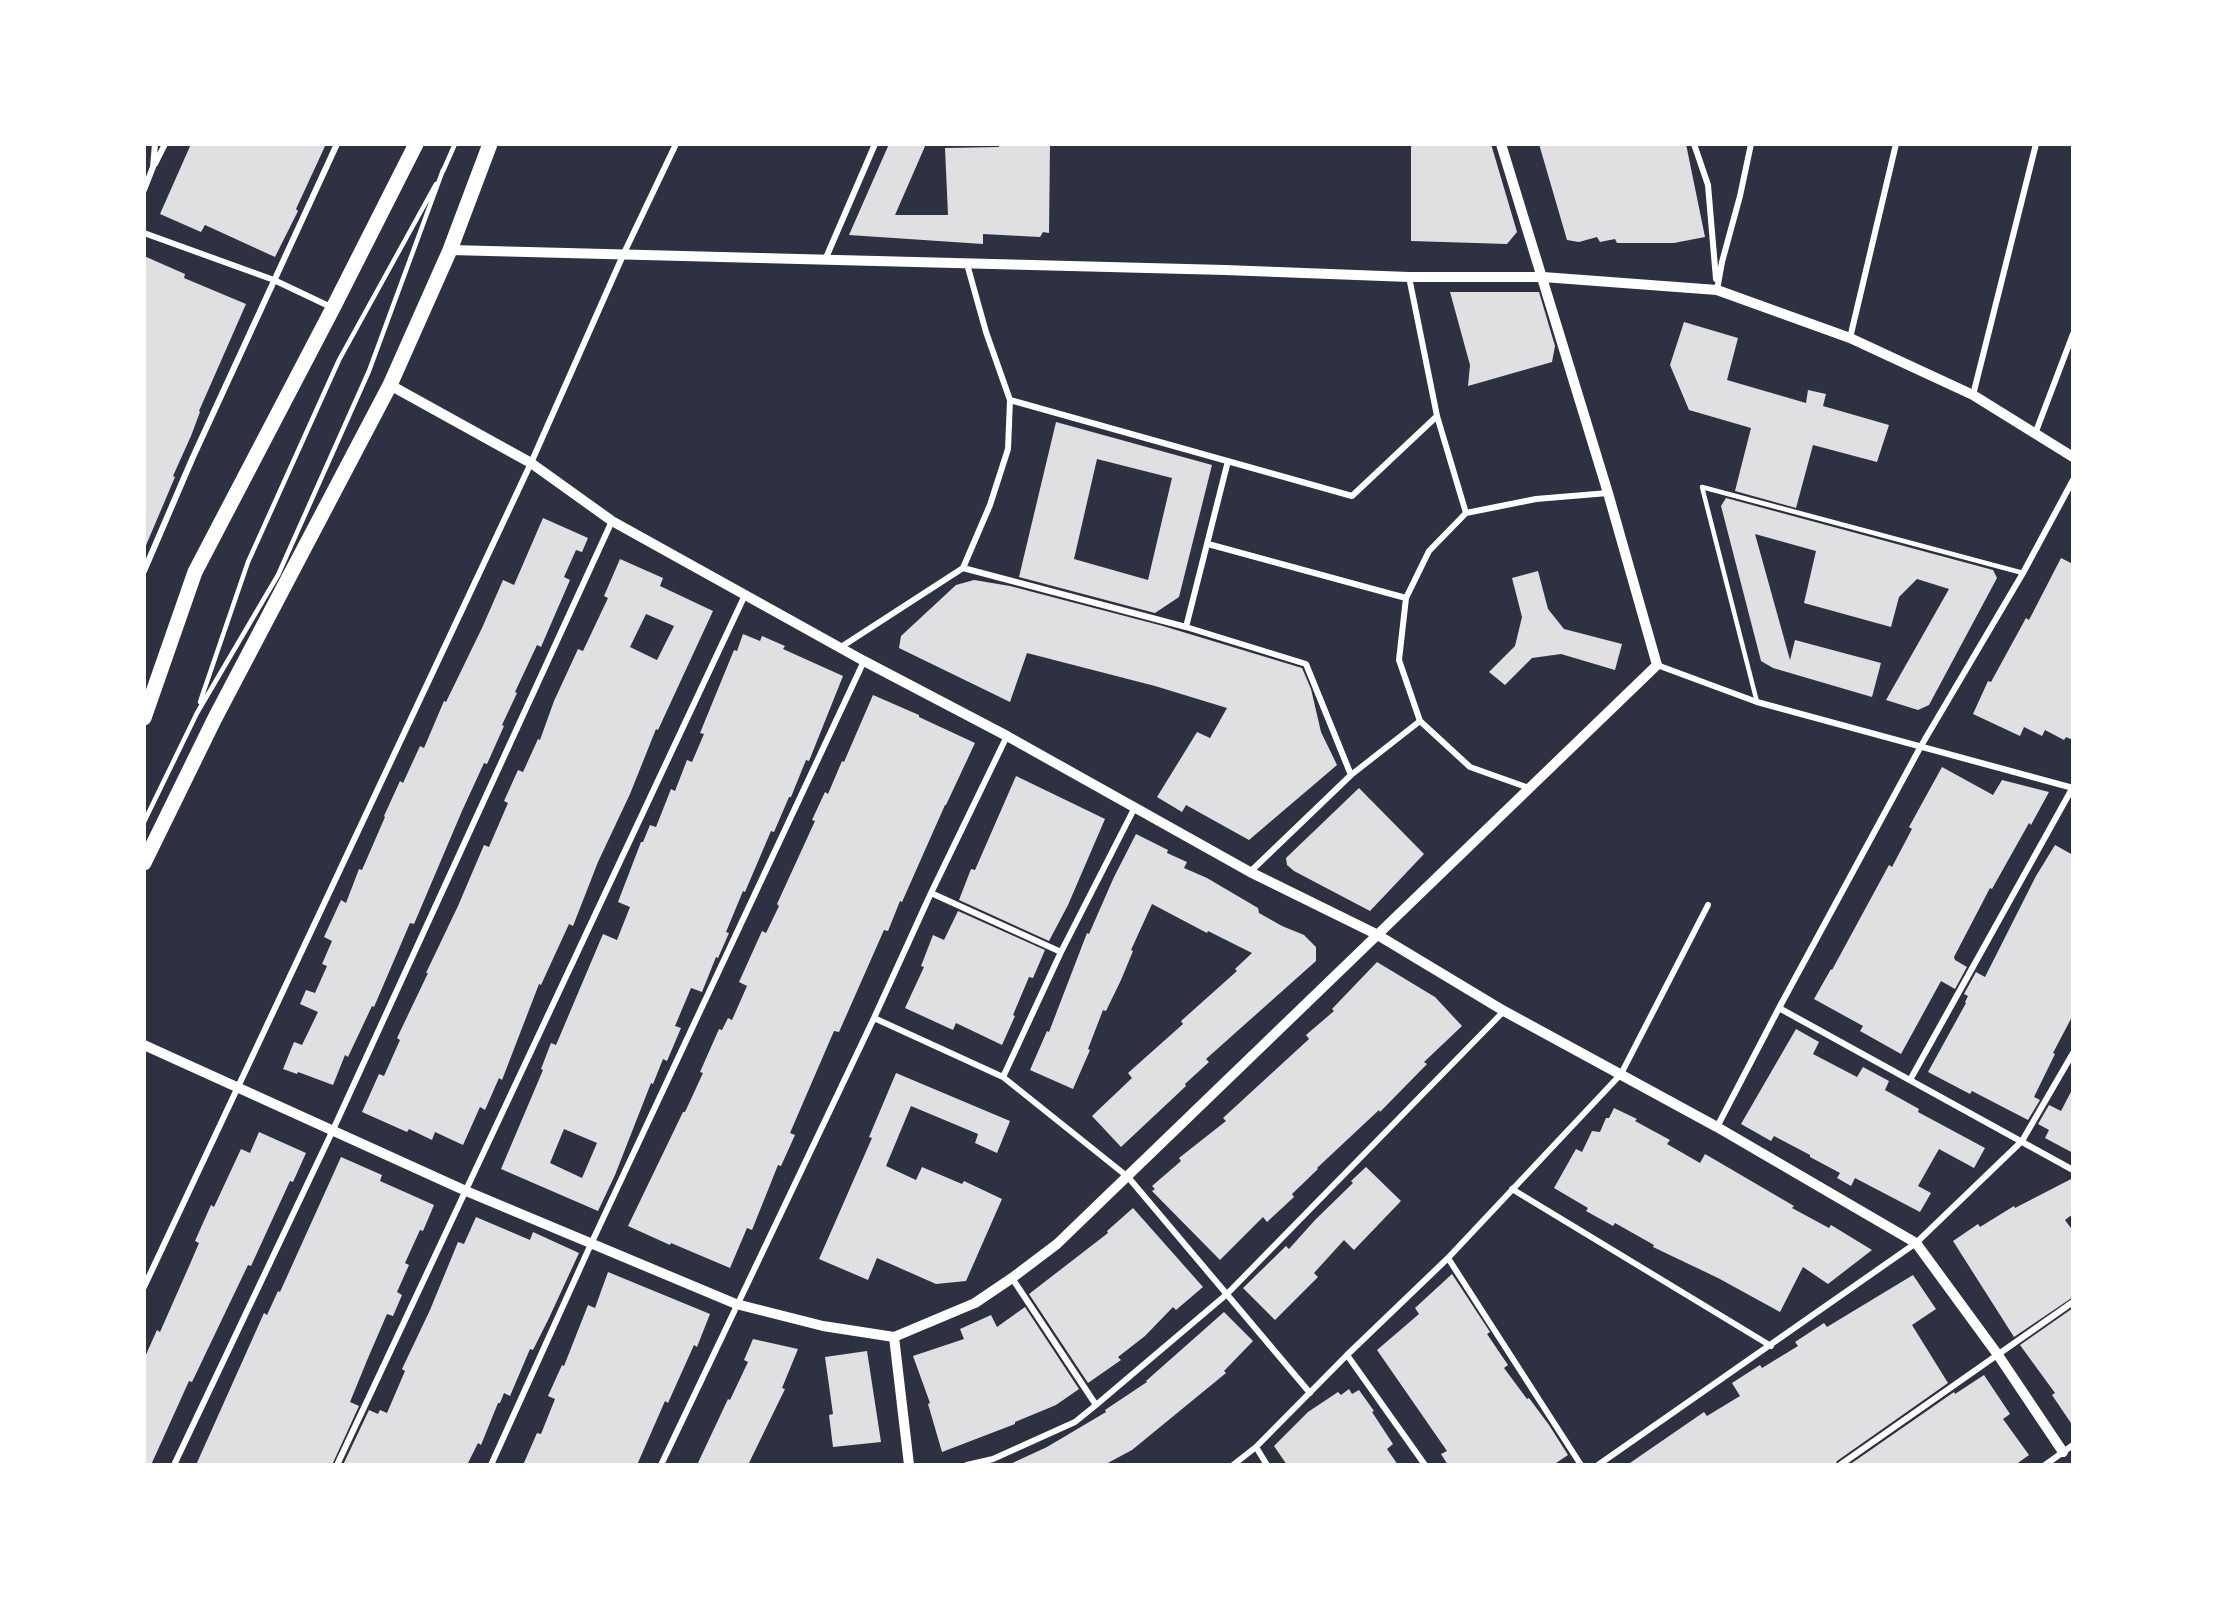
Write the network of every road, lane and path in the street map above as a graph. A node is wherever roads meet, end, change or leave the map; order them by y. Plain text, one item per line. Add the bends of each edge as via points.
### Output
1 (155, 144) edge
2 (165, 144) edge
3 (337, 144) edge
4 (455, 144) edge
5 (492, 144) edge
6 (676, 144) edge
7 (875, 144) edge
8 (1502, 144) edge
9 (1694, 144) edge
10 (1751, 144) edge
11 (1896, 144) edge
12 (2036, 144) edge
13 (416, 145) edge
14 (153, 167) junction
15 (443, 170) junction
16 (144, 190) edge
17 (144, 233) edge
18 (450, 250) junction
19 (624, 253) junction
20 (825, 260) junction
21 (967, 264) junction
22 (1409, 277) junction
23 (1543, 277) junction
24 (274, 280) junction
25 (1717, 290) junction
26 (333, 308) junction
27 (2073, 334) edge
28 (1850, 338) junction
29 (390, 385) junction
30 (1973, 395) junction
31 (1010, 400) junction
32 (1437, 416) junction
33 (2035, 434) junction
34 (2073, 457) edge
35 (1228, 461) junction
36 (531, 464) junction
37 (2073, 480) edge
38 (1608, 493) junction
39 (1466, 513) junction
40 (612, 521) junction
41 (1208, 544) junction
42 (145, 566) edge
43 (963, 568) junction
44 (2023, 573) junction
45 (745, 595) junction
46 (1406, 598) junction
47 (1186, 627) junction
48 (841, 647) junction
49 (864, 661) junction
50 (1657, 665) junction
51 (1757, 702) junction
52 (197, 713) junction
53 (144, 718) edge
54 (1420, 721) junction
55 (1007, 736) junction
56 (1921, 746) junction
57 (1351, 775) junction
58 (2073, 787) edge
59 (1529, 789) junction
60 (1135, 807) junction
61 (144, 822) edge
62 (144, 863) edge
63 (1250, 872) junction
64 (930, 893) junction
65 (1708, 905) dead end
66 (1376, 934) junction
67 (1061, 952) junction
68 (1779, 1008) junction
69 (1503, 1011) junction
70 (874, 1018) junction
71 (144, 1045) edge
72 (2073, 1053) edge
73 (1621, 1074) junction
74 (1003, 1077) junction
75 (1911, 1080) junction
76 (238, 1087) junction
77 (1717, 1127) junction
78 (332, 1132) junction
79 (2022, 1142) junction
80 (2073, 1170) edge
81 (1128, 1177) junction
82 (1512, 1189) junction
83 (466, 1191) junction
84 (1916, 1243) junction
85 (591, 1244) junction
86 (1448, 1258) junction
87 (1012, 1278) junction
88 (144, 1287) edge
89 (1227, 1294) junction
90 (2073, 1302) edge
91 (736, 1304) junction
92 (894, 1337) junction
93 (1771, 1346) junction
94 (1347, 1355) junction
95 (1998, 1355) junction
96 (1310, 1393) junction
97 (1096, 1406) junction
98 (2073, 1445) edge
99 (1256, 1447) junction
100 (2063, 1452) junction
101 (174, 1465) edge
102 (337, 1465) edge
103 (491, 1465) edge
104 (661, 1465) edge
105 (909, 1465) edge
106 (967, 1465) edge
107 (1233, 1465) edge
108 (1267, 1465) edge
109 (1425, 1465) edge
110 (1581, 1465) edge
111 (1598, 1465) edge
112 (1840, 1465) edge
113 (2045, 1465) edge

1 - 14 street
2 - 14 street
3 - 24 street
4 - 15 lane
5 - 18 main road
6 - 19 street
7 - 20 street
8 - 23 street
9 - 25 street via 1708,184
10 - 25 street
11 - 28 street
12 - 30 street
13 - 26 main road
14 - 16 street
15 - 52 lane via 369,371 283,565
15 - 52 lane via 339,360 305,434 248,561
17 - 24 street
18 - 19 street
18 - 29 main road
19 - 20 street
19 - 36 street
20 - 21 street
21 - 22 street
21 - 31 street
22 - 23 street
22 - 32 street
23 - 25 street
23 - 38 street
24 - 26 street
24 - 42 street
25 - 28 street
26 - 53 main road via 195,572
27 - 33 street
28 - 30 street
29 - 36 street
29 - 62 main road via 215,718
30 - 33 street
31 - 35 street
31 - 43 street via 1008,450
32 - 35 street via 1352,496
32 - 39 street
33 - 34 street
35 - 41 street
36 - 40 street
36 - 76 street
37 - 44 street
38 - 39 street via 1536,499
38 - 50 street
39 - 46 street via 1429,551
40 - 45 street
40 - 78 street
41 - 46 street
41 - 47 street
43 - 47 street
43 - 48 street
44 - 51 lane via 1702,487
44 - 56 street
45 - 48 street
45 - 83 street
46 - 54 street via 1399,660
47 - 57 street via 1306,664
48 - 49 street
49 - 55 street
49 - 85 street
50 - 51 street
50 - 59 street
51 - 56 street
52 - 61 lane
54 - 57 street
54 - 59 street via 1470,767
55 - 60 street
55 - 64 street
56 - 58 street
56 - 68 street
57 - 63 street
58 - 75 street
59 - 66 street
60 - 63 street
60 - 67 street
63 - 66 street
64 - 67 street
64 - 70 street
65 - 73 street
66 - 69 street
66 - 81 street
67 - 74 street
68 - 75 street
68 - 77 street
69 - 73 street
69 - 89 street
70 - 74 street
70 - 91 street
71 - 76 street
72 - 79 street
73 - 77 street
73 - 82 street
74 - 81 street
75 - 79 street
76 - 78 street
76 - 88 street
77 - 84 street
78 - 83 street
78 - 101 street
79 - 80 street
79 - 84 street
81 - 87 street via 1057,1244
81 - 89 street
82 - 86 street
82 - 93 street
83 - 85 street
83 - 102 street
84 - 93 street
84 - 95 street
85 - 91 street
85 - 103 street
86 - 94 street
86 - 110 street
87 - 92 street via 975,1303
87 - 97 street
89 - 96 street
89 - 97 street
90 - 95 street
91 - 92 street via 823,1326
91 - 104 street
92 - 105 street
93 - 111 street
94 - 96 street
94 - 109 street
95 - 100 street
95 - 112 street
96 - 99 street
97 - 106 street via 1075,1422 993,1459
98 - 100 street
99 - 107 street
99 - 108 street
100 - 113 street

